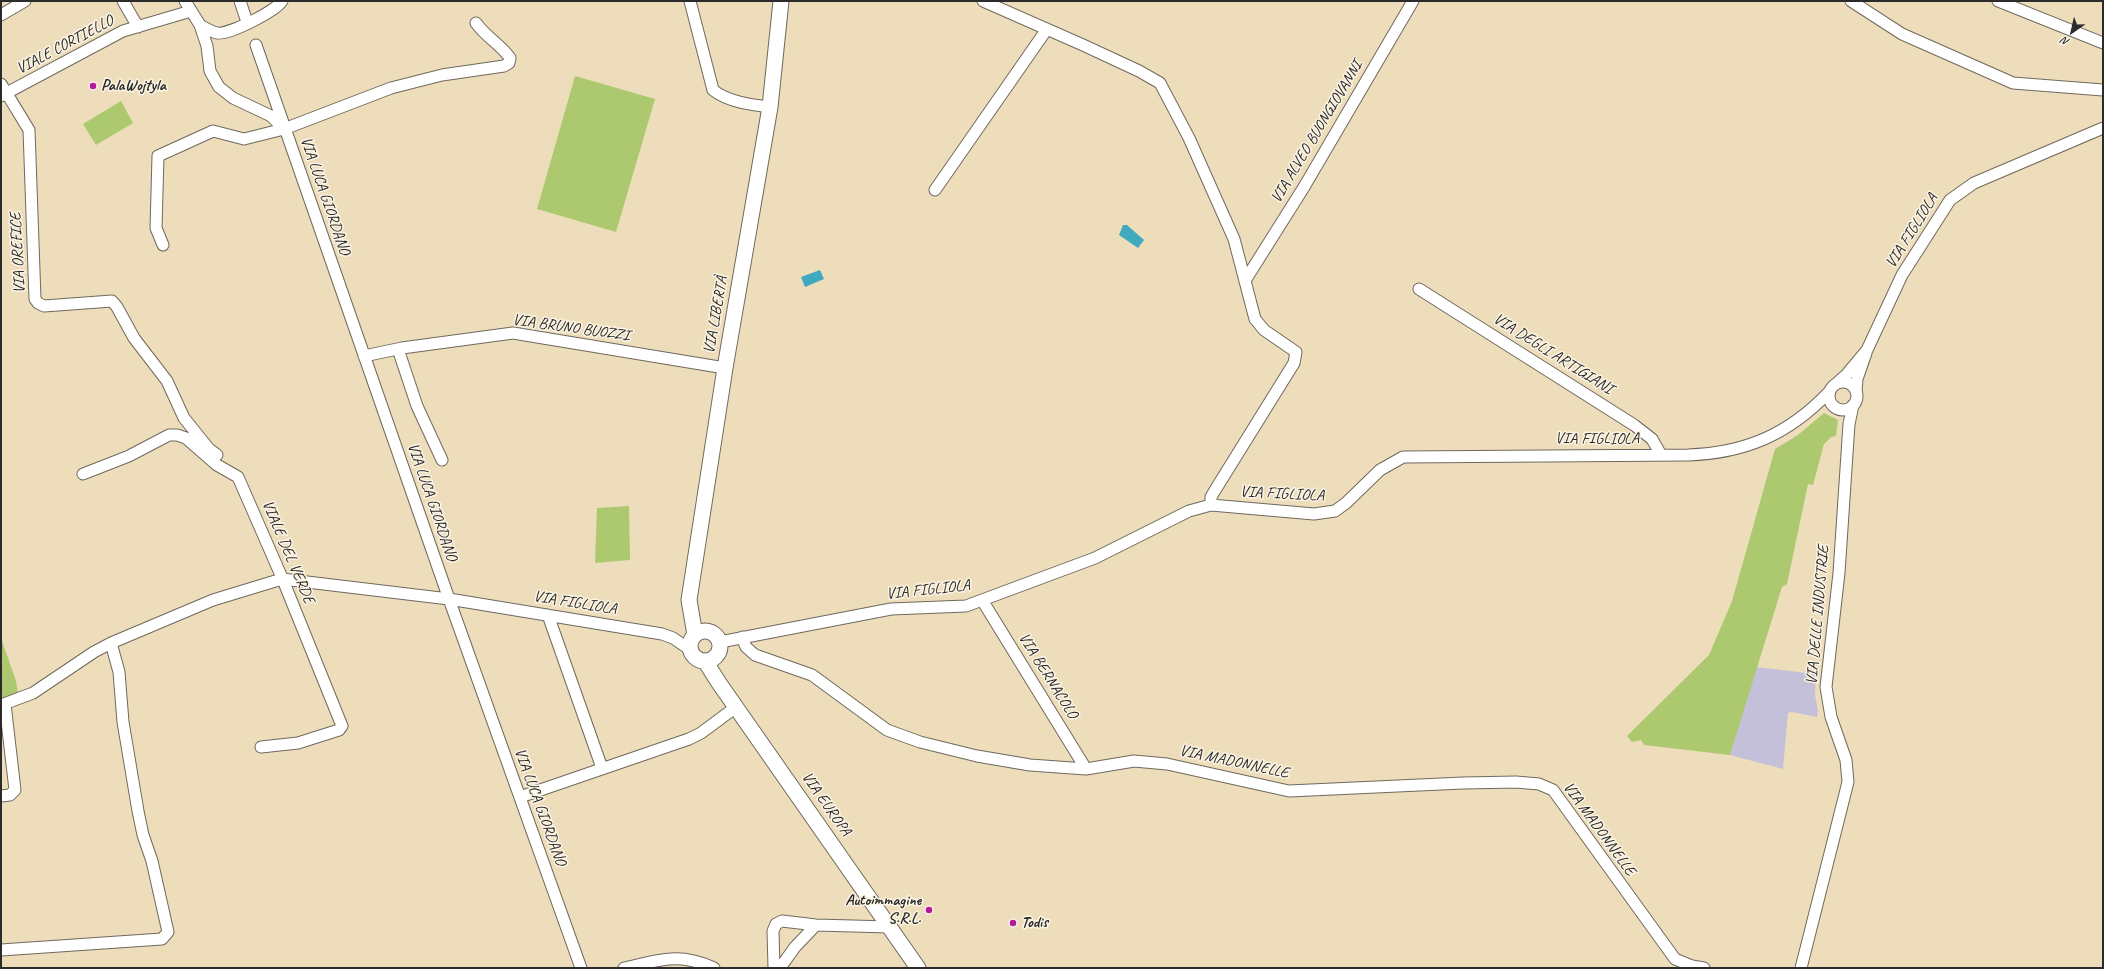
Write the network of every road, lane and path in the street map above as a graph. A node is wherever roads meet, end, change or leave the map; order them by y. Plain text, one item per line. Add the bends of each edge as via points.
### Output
1 (25, 1) edge
2 (123, 1) edge
3 (185, 1) edge
4 (240, 1) edge
5 (282, 1) edge
6 (690, 1) edge
7 (781, 1) edge
8 (983, 1) edge
9 (1413, 1) edge
10 (1851, 1) edge
11 (1998, 1) edge
12 (191, 11) junction
13 (1, 15) edge
14 (247, 22) junction
15 (476, 23) dead end
16 (200, 25) junction
17 (138, 27) junction
18 (1047, 29) junction
19 (227, 32) junction
20 (2103, 43) edge
21 (256, 45) dead end
22 (208, 58) junction
23 (2103, 90) edge
24 (3, 91) edge
25 (770, 107) junction
26 (2103, 128) edge
27 (284, 129) junction
28 (935, 190) dead end
29 (163, 245) dead end
30 (1246, 279) junction
31 (1419, 289) dead end
32 (398, 349) junction
33 (1867, 350) junction
34 (364, 356) junction
35 (725, 368) junction
36 (1838, 382) junction
37 (1828, 392) junction
38 (1856, 392) junction
39 (1853, 405) junction
40 (1815, 407) junction
41 (1837, 408) junction
42 (1849, 424) junction
43 (1661, 455) junction
44 (442, 460) dead end
45 (83, 474) dead end
46 (238, 477) junction
47 (1211, 505) junction
48 (282, 579) junction
49 (449, 599) junction
50 (982, 600) junction
51 (548, 615) junction
52 (695, 635) junction
53 (742, 637) junction
54 (720, 642) junction
55 (111, 643) junction
56 (692, 651) junction
57 (706, 661) junction
58 (3, 704) edge
59 (736, 707) junction
60 (261, 747) dead end
61 (602, 768) junction
62 (1086, 769) junction
63 (1, 796) edge
64 (520, 797) junction
65 (816, 925) junction
66 (889, 927) junction
67 (1, 950) edge
68 (581, 968) edge
69 (624, 968) edge
70 (714, 968) edge
71 (774, 968) edge
72 (780, 968) edge
73 (918, 968) edge
74 (1704, 968) edge
75 (1801, 968) edge

1 - 13 street
2 - 17 street
3 - 12 street
4 - 14 street
5 - 14 street via 272,11
6 - 25 street via 713,90 729,99
7 - 25 street, VIA LIBERTÀ
8 - 18 street
9 - 30 street, VIA ALVEO BUONGIOVANNI via 1308,180
10 - 23 street via 1902,34 2012,83
11 - 20 street
12 - 16 street
12 - 17 street, VIALE CORTIELLO
14 - 19 street
15 - 27 street via 510,58 509,63 504,66 442,75 391,88
16 - 19 street via 218,33
16 - 22 street
17 - 24 street, VIALE CORTIELLO via 123,31
18 - 28 street
18 - 30 street via 1160,83 1186,131 1222,210
19 - 22 street via 214,43
21 - 27 street, VIA LUCA GIORDANO
22 - 27 street via 213,79 222,90 271,116
24 - 46 street, VIA OREFICE via 29,130 35,299 44,306 112,301 134,338 167,382 184,418 209,449
25 - 35 street, VIA LIBERTÀ
26 - 33 street, VIA FIGLIOLA via 1974,183 1957,193 1944,208 1914,255
27 - 29 street via 244,139 213,131 158,156 156,228
27 - 34 street, VIA LUCA GIORDANO
30 - 47 street via 1258,324 1296,352 1297,356 1217,486 1211,497
31 - 43 street, VIA DEGLI ARTIGIANI via 1634,424 1652,439
32 - 34 street, VIA BRUNO BUOZZI
32 - 35 street, VIA BRUNO BUOZZI via 513,333
32 - 44 street via 417,406
33 - 36 street, VIA FIGLIOLA
33 - 38 street, VIA DELLE INDUSTRIE via 1857,379
34 - 49 street, VIA LUCA GIORDANO
35 - 52 street, VIA LIBERTÀ via 688,600
36 - 37 street
36 - 38 street via 1848,382
37 - 40 street, VIA FIGLIOLA
37 - 41 street via 1830,402
38 - 39 street, VIA DELLE INDUSTRIE
39 - 41 street
39 - 42 street, VIA DELLE INDUSTRIE
40 - 41 street
40 - 43 street, VIA FIGLIOLA via 1772,437 1740,448 1712,454
41 - 42 street
42 - 75 street, VIA DELLE INDUSTRIE via 1839,573 1826,687 1831,717 1846,760 1848,782
43 - 47 street, VIA FIGLIOLA via 1403,457 1380,470 1346,503 1330,512 1314,514
45 - 46 street via 129,456 169,434 186,438 217,465
46 - 48 street, VIALE DEL VERDE
47 - 50 street, VIA FIGLIOLA via 1189,511 1095,558
48 - 49 street, VIA FIGLIOLA
48 - 55 street via 213,600
48 - 60 street, VIALE DEL VERDE via 342,726 339,730 298,743
49 - 51 street, VIA FIGLIOLA
49 - 64 street, VIA LUCA GIORDANO
50 - 53 street, VIA FIGLIOLA via 966,606 891,609
50 - 62 street, VIA BERNACOLO
51 - 56 street, VIA FIGLIOLA via 662,634
51 - 61 street
52 - 54 street via 709,632
52 - 56 street via 691,643
53 - 54 street, VIA FIGLIOLA
53 - 62 street, VIA MADONNELLE via 746,647 755,655 812,675 887,730 920,742 977,756 1030,765
54 - 57 street via 717,655
55 - 58 street via 33,693
55 - 67 street via 119,672 123,722 138,811 168,932 162,939
56 - 57 street via 697,658
57 - 59 street, VIA EUROPA
58 - 63 street via 15,790 10,795
59 - 61 street via 689,739
59 - 66 street, VIA EUROPA
61 - 64 street
62 - 74 street, VIA MADONNELLE via 1134,762 1167,764 1289,791 1463,783 1539,784 1553,790 1675,959
64 - 68 street, VIA LUCA GIORDANO
65 - 66 street
65 - 71 street via 782,921 776,924 773,931
65 - 72 street
66 - 73 street, VIA EUROPA
69 - 70 street via 670,958 696,960

